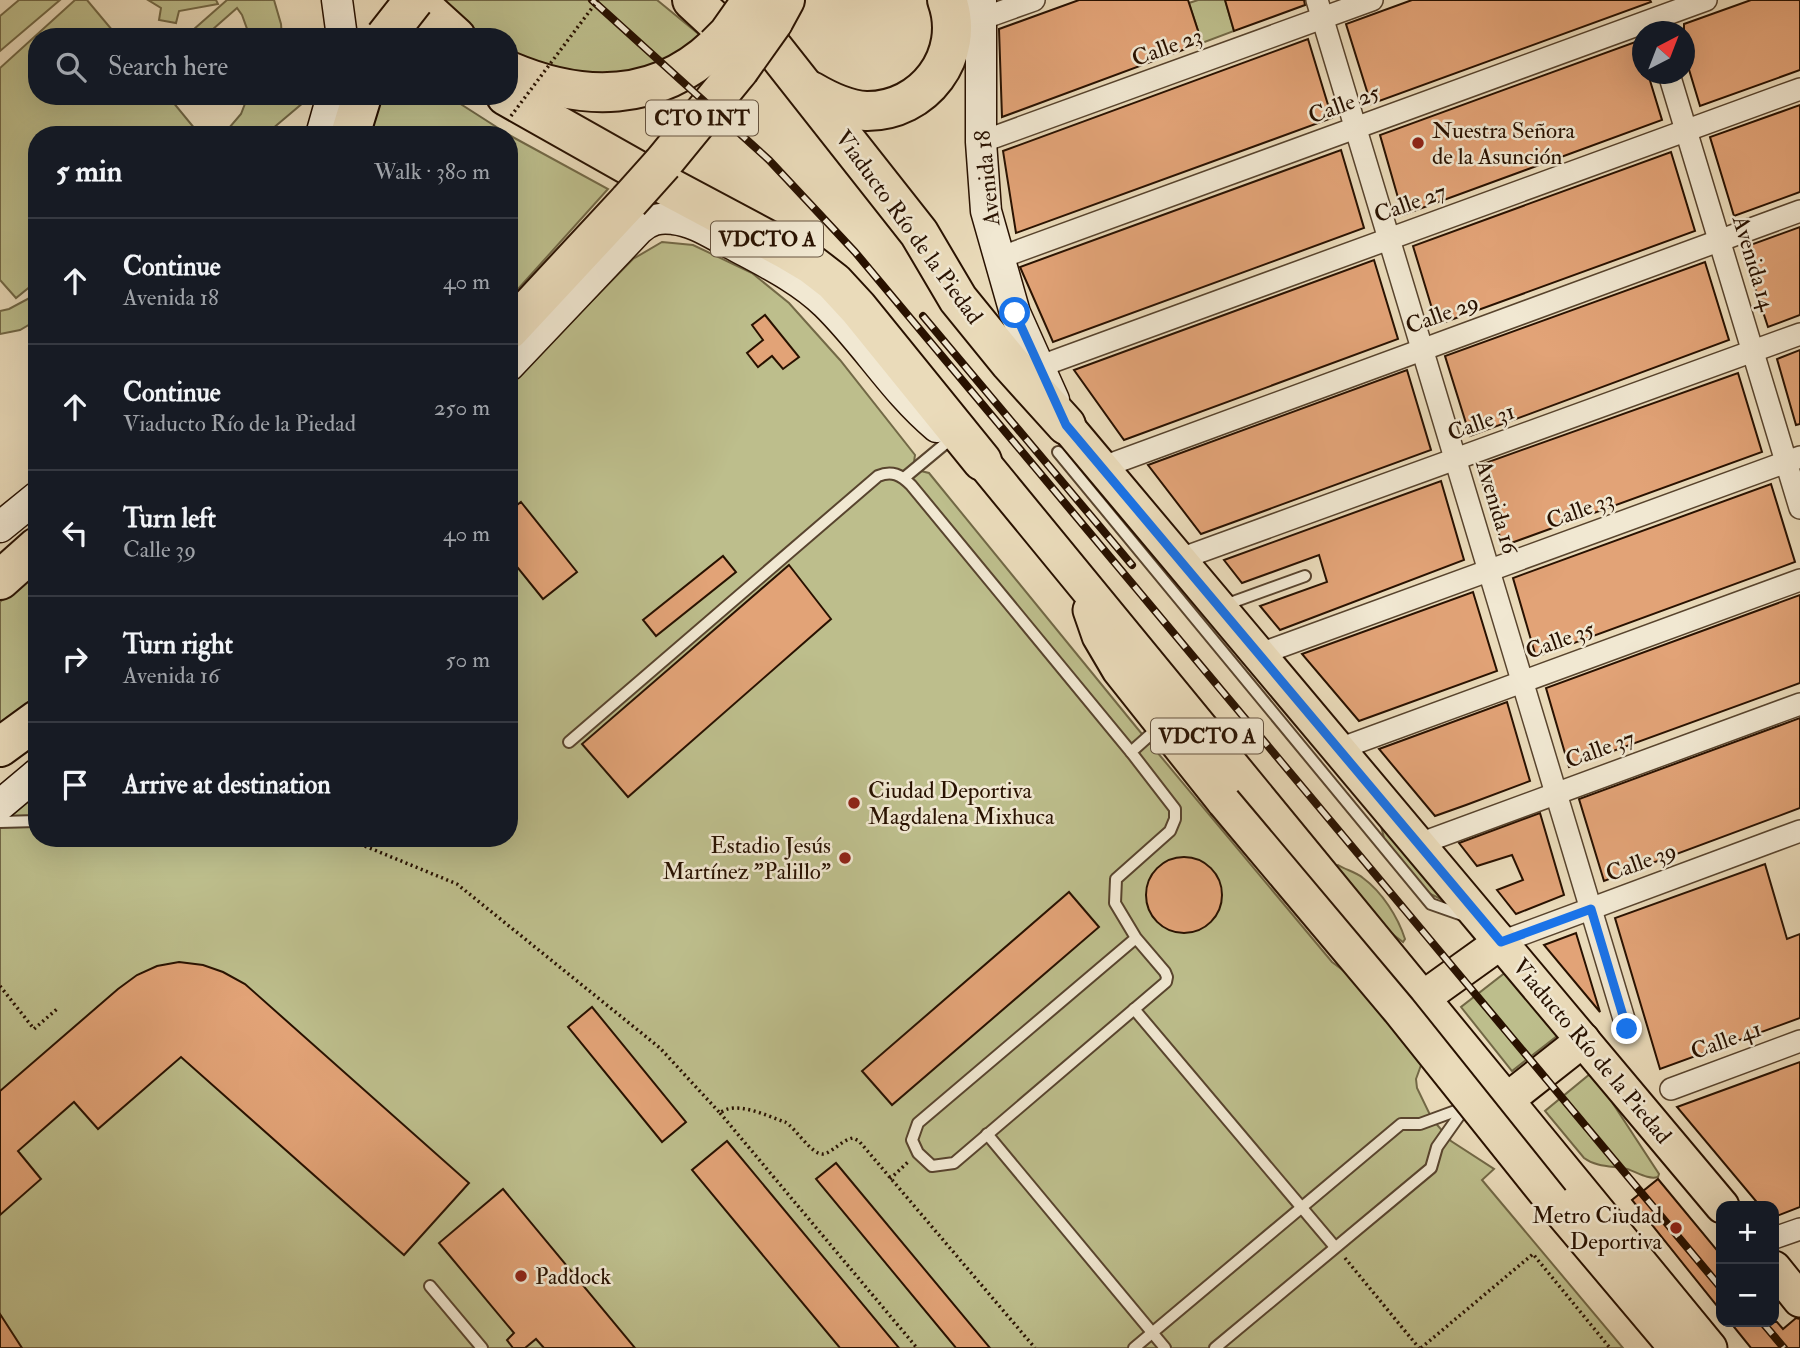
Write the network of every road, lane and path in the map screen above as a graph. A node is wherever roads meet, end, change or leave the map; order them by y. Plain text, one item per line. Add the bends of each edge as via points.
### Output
1 (337, 0) edge
2 (378, 0) edge
3 (598, 0) edge
4 (947, 0) edge
5 (1034, 0) edge
6 (1372, 0) edge
7 (1706, 0) edge
8 (1320, 9) edge
9 (981, 10) edge
10 (1652, 17) edge
11 (401, 23) edge
12 (743, 26) edge
13 (341, 28) edge
14 (421, 28) edge
15 (518, 74) edge
16 (1672, 84) edge
17 (807, 89) junction
18 (1800, 89) edge
19 (518, 95) edge
20 (329, 105) edge
21 (359, 105) edge
22 (509, 106) edge
23 (324, 126) edge
24 (354, 126) edge
25 (1356, 128) junction
26 (1686, 130) junction
27 (981, 142) junction
28 (651, 188) junction
29 (1800, 211) edge
30 (1389, 239) junction
31 (1720, 240) junction
32 (999, 258) junction
33 (958, 299) junction
34 (518, 321) edge
35 (1800, 334) edge
36 (1423, 350) junction
37 (1753, 351) junction
38 (518, 357) edge
39 (1038, 367) junction
40 (952, 438) junction
41 (1062, 439) junction
42 (1455, 459) junction
43 (1793, 460) edge
44 (982, 461) junction
45 (1103, 467) junction
46 (904, 478) junction
47 (28, 504) edge
48 (1800, 509) edge
49 (0, 527) edge
50 (28, 554) edge
51 (1180, 559) junction
52 (1489, 571) junction
53 (1305, 576) dead end
54 (0, 580) edge
55 (1800, 580) edge
56 (1082, 584) junction
57 (1220, 607) junction
58 (1260, 654) junction
59 (1523, 682) junction
60 (1800, 704) edge
61 (1162, 725) junction
62 (28, 727) edge
63 (28, 735) edge
64 (569, 742) dead end
65 (0, 747) edge
66 (1339, 749) junction
67 (1130, 752) junction
68 (0, 764) edge
69 (28, 782) edge
70 (1556, 794) junction
71 (0, 805) edge
72 (28, 821) edge
73 (0, 822) edge
74 (1800, 831) edge
75 (1419, 844) junction
76 (367, 847) edge
77 (1591, 909) junction
78 (1491, 930) junction
79 (1136, 938) junction
80 (0, 986) edge
81 (1423, 998) junction
82 (57, 1009) dead end
83 (1134, 1009) junction
84 (1627, 1029) dead end
85 (1583, 1040) junction
86 (1800, 1041) edge
87 (1671, 1089) dead end
88 (1507, 1100) junction
89 (1466, 1106) junction
90 (720, 1113) junction
91 (987, 1134) junction
92 (918, 1153) junction
93 (890, 1179) junction
94 (1718, 1201) edge
95 (1302, 1207) junction
96 (1800, 1229) edge
97 (1779, 1236) edge
98 (1335, 1247) junction
99 (1779, 1274) edge
100 (430, 1286) dead end
101 (1800, 1300) edge
102 (1152, 1332) junction
103 (1228, 1344) edge
104 (482, 1348) edge
105 (917, 1348) edge
106 (1035, 1348) edge
107 (1133, 1348) edge
108 (1165, 1348) edge
109 (1215, 1348) edge
110 (1420, 1348) edge
111 (1610, 1348) edge
112 (1676, 1348) edge
113 (1710, 1348) edge

1 - 13 main road
2 - 11 highway via 375,20
3 - 19 path, bridge
4 - 17 highway via 953,24 948,55 933,82 909,101 864,111 834,104
5 - 9 street
6 - 8 street, Calle 23
7 - 10 street, Calle 25
8 - 25 street, Avenida 16
8 - 27 street, Calle 23
9 - 27 main road, Avenida 18
10 - 25 street, Calle 25
11 - 14 highway
12 - 15 highway via 702,59 665,80 615,92 551,87
12 - 17 highway, Viaducto Río de la Piedad
12 - 28 highway, CTO INT
12 - 33 highway via 899,240
16 - 26 street, Avenida 14
17 - 33 highway, Viaducto Río de la Piedad via 919,233
18 - 26 street, Calle 27
20 - 23 main road
21 - 24 highway
22 - 28 highway, VDCTO A
25 - 30 street, Avenida 16
25 - 32 street, Calle 25
26 - 30 street, Calle 27
26 - 31 street, Avenida 14
27 - 32 main road, Avenida 18 via 986,211
28 - 34 highway, CTO INT
28 - 38 main road, CTO INT via 647,222
28 - 40 main road via 686,222 808,288 841,318 912,405
28 - 44 highway, VDCTO A via 785,249 834,282
29 - 31 street, Calle 29
30 - 36 street, Avenida 16
30 - 39 street, Calle 27
31 - 36 street, Calle 29
31 - 37 street, Avenida 14
32 - 39 main road, Avenida 18
33 - 41 highway, Viaducto Río de la Piedad via 1010,363
35 - 37 street, Calle 31
36 - 42 street, Avenida 16
36 - 45 street, Calle 29
37 - 42 street, Calle 31
37 - 43 street, Avenida 14
39 - 41 main road, Avenida 18
40 - 44 main road
40 - 46 lane
41 - 45 main road, Viaducto Río de la Piedad
41 - 78 lane via 1431,904
42 - 51 street, Calle 31
42 - 52 street, Avenida 16
43 - 48 street, Avenida 14
43 - 52 street, Calle 33
44 - 56 main road, VDCTO A
45 - 51 main road, Viaducto Río de la Piedad
46 - 64 lane via 886,473 878,476
46 - 67 lane
47 - 49 main road
50 - 54 highway
51 - 57 main road, Viaducto Río de la Piedad
52 - 58 street, Calle 33
52 - 59 street, Avenida 16
53 - 57 lane
55 - 59 street, Calle 35
56 - 61 main road via 1109,655
56 - 81 main road, VDCTO A
57 - 58 main road, Viaducto Río de la Piedad
58 - 66 main road, Viaducto Río de la Piedad
59 - 66 street, Calle 35
59 - 70 street, Avenida 16
60 - 70 street, Calle 37
61 - 67 lane
61 - 112 main road, bridge
62 - 65 highway
63 - 68 main road
66 - 75 main road, Viaducto Río de la Piedad
67 - 79 lane via 1175,808 1170,831 1116,879 1115,903
69 - 71 main road
70 - 75 street, Calle 37
70 - 77 street, Avenida 16
72 - 73 lane
74 - 77 street, Calle 39
75 - 78 main road, Viaducto Río de la Piedad
76 - 90 path via 457,884 660,1048
77 - 78 street, Calle 39
77 - 84 street, Avenida 16
78 - 81 main road
78 - 85 main road, Viaducto Río de la Piedad
79 - 83 lane via 1167,976 1166,982
79 - 92 lane via 918,1123 912,1140
80 - 82 path via 34,1029
81 - 88 main road, VDCTO A
83 - 91 lane
83 - 95 lane
85 - 88 main road
85 - 94 main road, Viaducto Río de la Piedad
86 - 87 street, Calle 41
88 - 89 lane
88 - 113 main road, VDCTO A
89 - 95 lane via 1420,1124 1401,1124
89 - 98 lane via 1437,1147 1431,1168
90 - 93 path via 737,1108 785,1122 818,1154 853,1138
90 - 105 path
91 - 92 lane via 954,1163 932,1166
91 - 102 lane
92 - 93 path
93 - 106 path
95 - 98 lane
95 - 102 lane
96 - 97 street
98 - 103 lane
98 - 110 path
99 - 101 main road
100 - 104 lane
102 - 107 lane
102 - 108 lane
103 - 109 lane
110 - 111 path via 1533,1254

